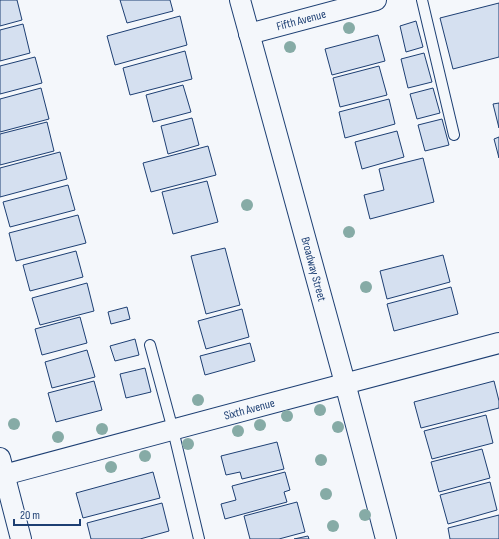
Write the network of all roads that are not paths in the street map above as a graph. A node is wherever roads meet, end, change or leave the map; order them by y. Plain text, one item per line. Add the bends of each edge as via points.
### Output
1 (240, 0) edge
2 (376, 0) edge
3 (422, 0) edge
4 (249, 34) junction
5 (454, 135) dead end
6 (499, 343) edge
7 (150, 345) dead end
8 (345, 382) junction
9 (173, 430) junction
10 (1, 470) edge
11 (22, 539) edge
12 (199, 539) edge
13 (386, 539) edge

1 - 4 street, Broadway Street
2 - 4 street, Fifth Avenue
3 - 5 lane
4 - 8 street, Broadway Street
6 - 8 street, Sixth Avenue
7 - 9 lane
8 - 9 street, Sixth Avenue
8 - 13 street, Broadway Street
9 - 10 street, Sixth Avenue
9 - 12 lane
10 - 11 street

